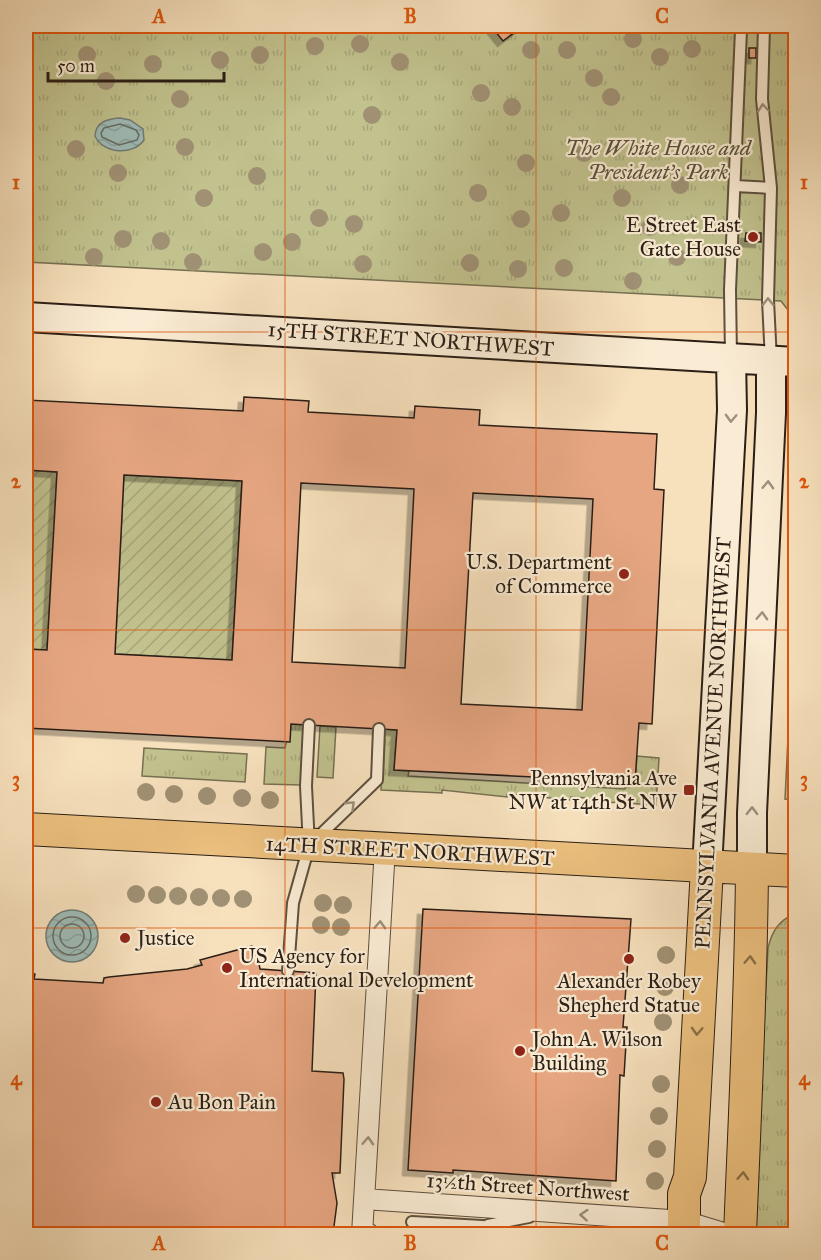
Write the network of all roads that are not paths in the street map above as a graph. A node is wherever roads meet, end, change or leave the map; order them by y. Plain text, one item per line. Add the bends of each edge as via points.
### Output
1 (744, 26) edge
2 (764, 26) edge
3 (735, 186) junction
4 (771, 188) junction
5 (26, 317) edge
6 (731, 359) junction
7 (783, 362) edge
8 (309, 725) dead end
9 (379, 729) dead end
10 (26, 830) edge
11 (309, 846) junction
12 (385, 848) junction
13 (707, 868) junction
14 (752, 870) junction
15 (795, 871) edge
16 (288, 971) dead end
17 (364, 1199) junction
18 (554, 1212) junction
19 (412, 1222) dead end
20 (482, 1226) junction
21 (684, 1228) edge
22 (369, 1234) edge
23 (524, 1234) edge
24 (727, 1234) edge
25 (740, 1234) edge

1 - 3 lane
4 -> 2 lane via 762,99
3 - 4 lane
3 - 6 lane via 729,290
7 -> 4 lane via 768,300
5 - 6 main road, 15TH STREET NORTHWEST
6 - 7 main road, 15TH STREET NORTHWEST
6 -> 13 main road, PENNSYLVANIA AVENUE NORTHWEST via 732,410
14 -> 7 main road, PENNSYLVANIA AVENUE NORTHWEST via 770,437
8 - 11 lane
11 -> 9 lane via 377,780
10 - 11 main road, 14TH STREET NORTHWEST
11 - 12 main road, 14TH STREET NORTHWEST
11 - 16 lane via 293,903
12 - 13 main road, 14TH STREET NORTHWEST
17 -> 12 street
13 - 14 main road, 14TH STREET NORTHWEST
13 -> 21 main road, PENNSYLVANIA AVENUE NORTHWEST
14 - 15 main road, 14TH STREET NORTHWEST
25 -> 14 main road, PENNSYLVANIA AVENUE NORTHWEST via 748,1085
17 - 18 street, 13½th Street Northwest
17 - 22 street via 362,1234
18 - 20 lane
21 -> 18 street, 13½th Street Northwest
19 - 20 lane
20 - 23 lane
21 - 24 street, 13½th Street Northwest

